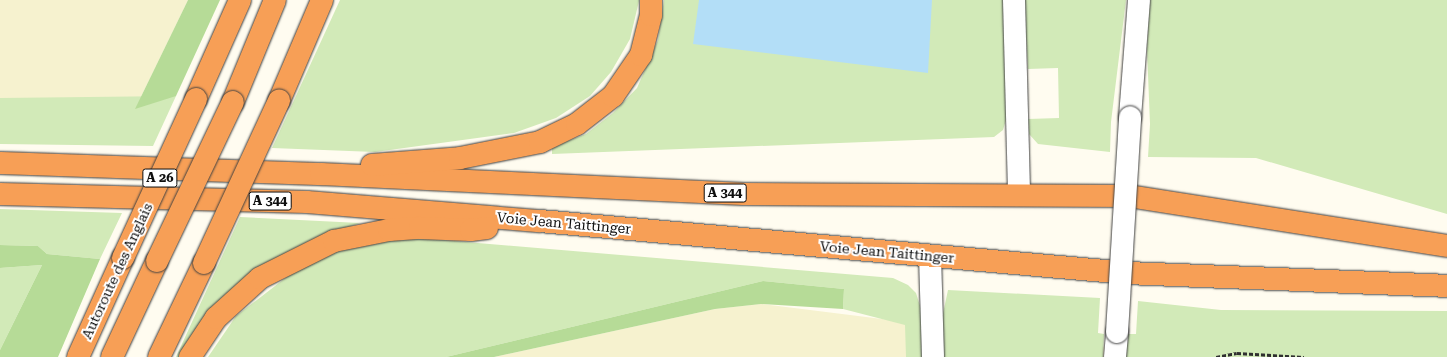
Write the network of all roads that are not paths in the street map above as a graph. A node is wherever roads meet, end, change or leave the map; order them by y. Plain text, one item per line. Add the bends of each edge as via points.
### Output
1 (240, 0) edge
2 (275, 0) edge
3 (322, 0) edge
4 (651, 0) edge
5 (1014, 0) edge
6 (1139, 0) edge
7 (0, 163) edge
8 (321, 174) junction
9 (0, 194) edge
10 (1019, 195) junction
11 (540, 221) junction
12 (1447, 246) edge
13 (930, 256) junction
14 (1445, 285) edge
15 (78, 357) edge
16 (112, 357) edge
17 (159, 357) edge
18 (190, 357) edge
19 (933, 357) edge
20 (1115, 357) edge

1 - 15 highway, Autoroute des Anglais / A 26, bridge
2 - 16 highway, A 26, bridge via 232,102
3 - 17 highway, bridge via 279,101
4 - 8 highway via 651,15 641,55 613,96 577,124 540,142 482,154 370,165 344,163
5 - 10 street
6 - 20 street, bridge
7 - 8 highway, A 344
8 - 10 highway, A 344 via 744,194
9 - 11 highway, Voie Jean Taittinger / A 344 via 307,202
10 - 12 highway, A 344 via 1129,196
11 - 13 highway, Voie Jean Taittinger / A 344
11 - 18 highway via 471,230 388,230 334,242 260,278 216,318
13 - 14 highway, Voie Jean Taittinger / A 344 via 1127,273
13 - 19 street

